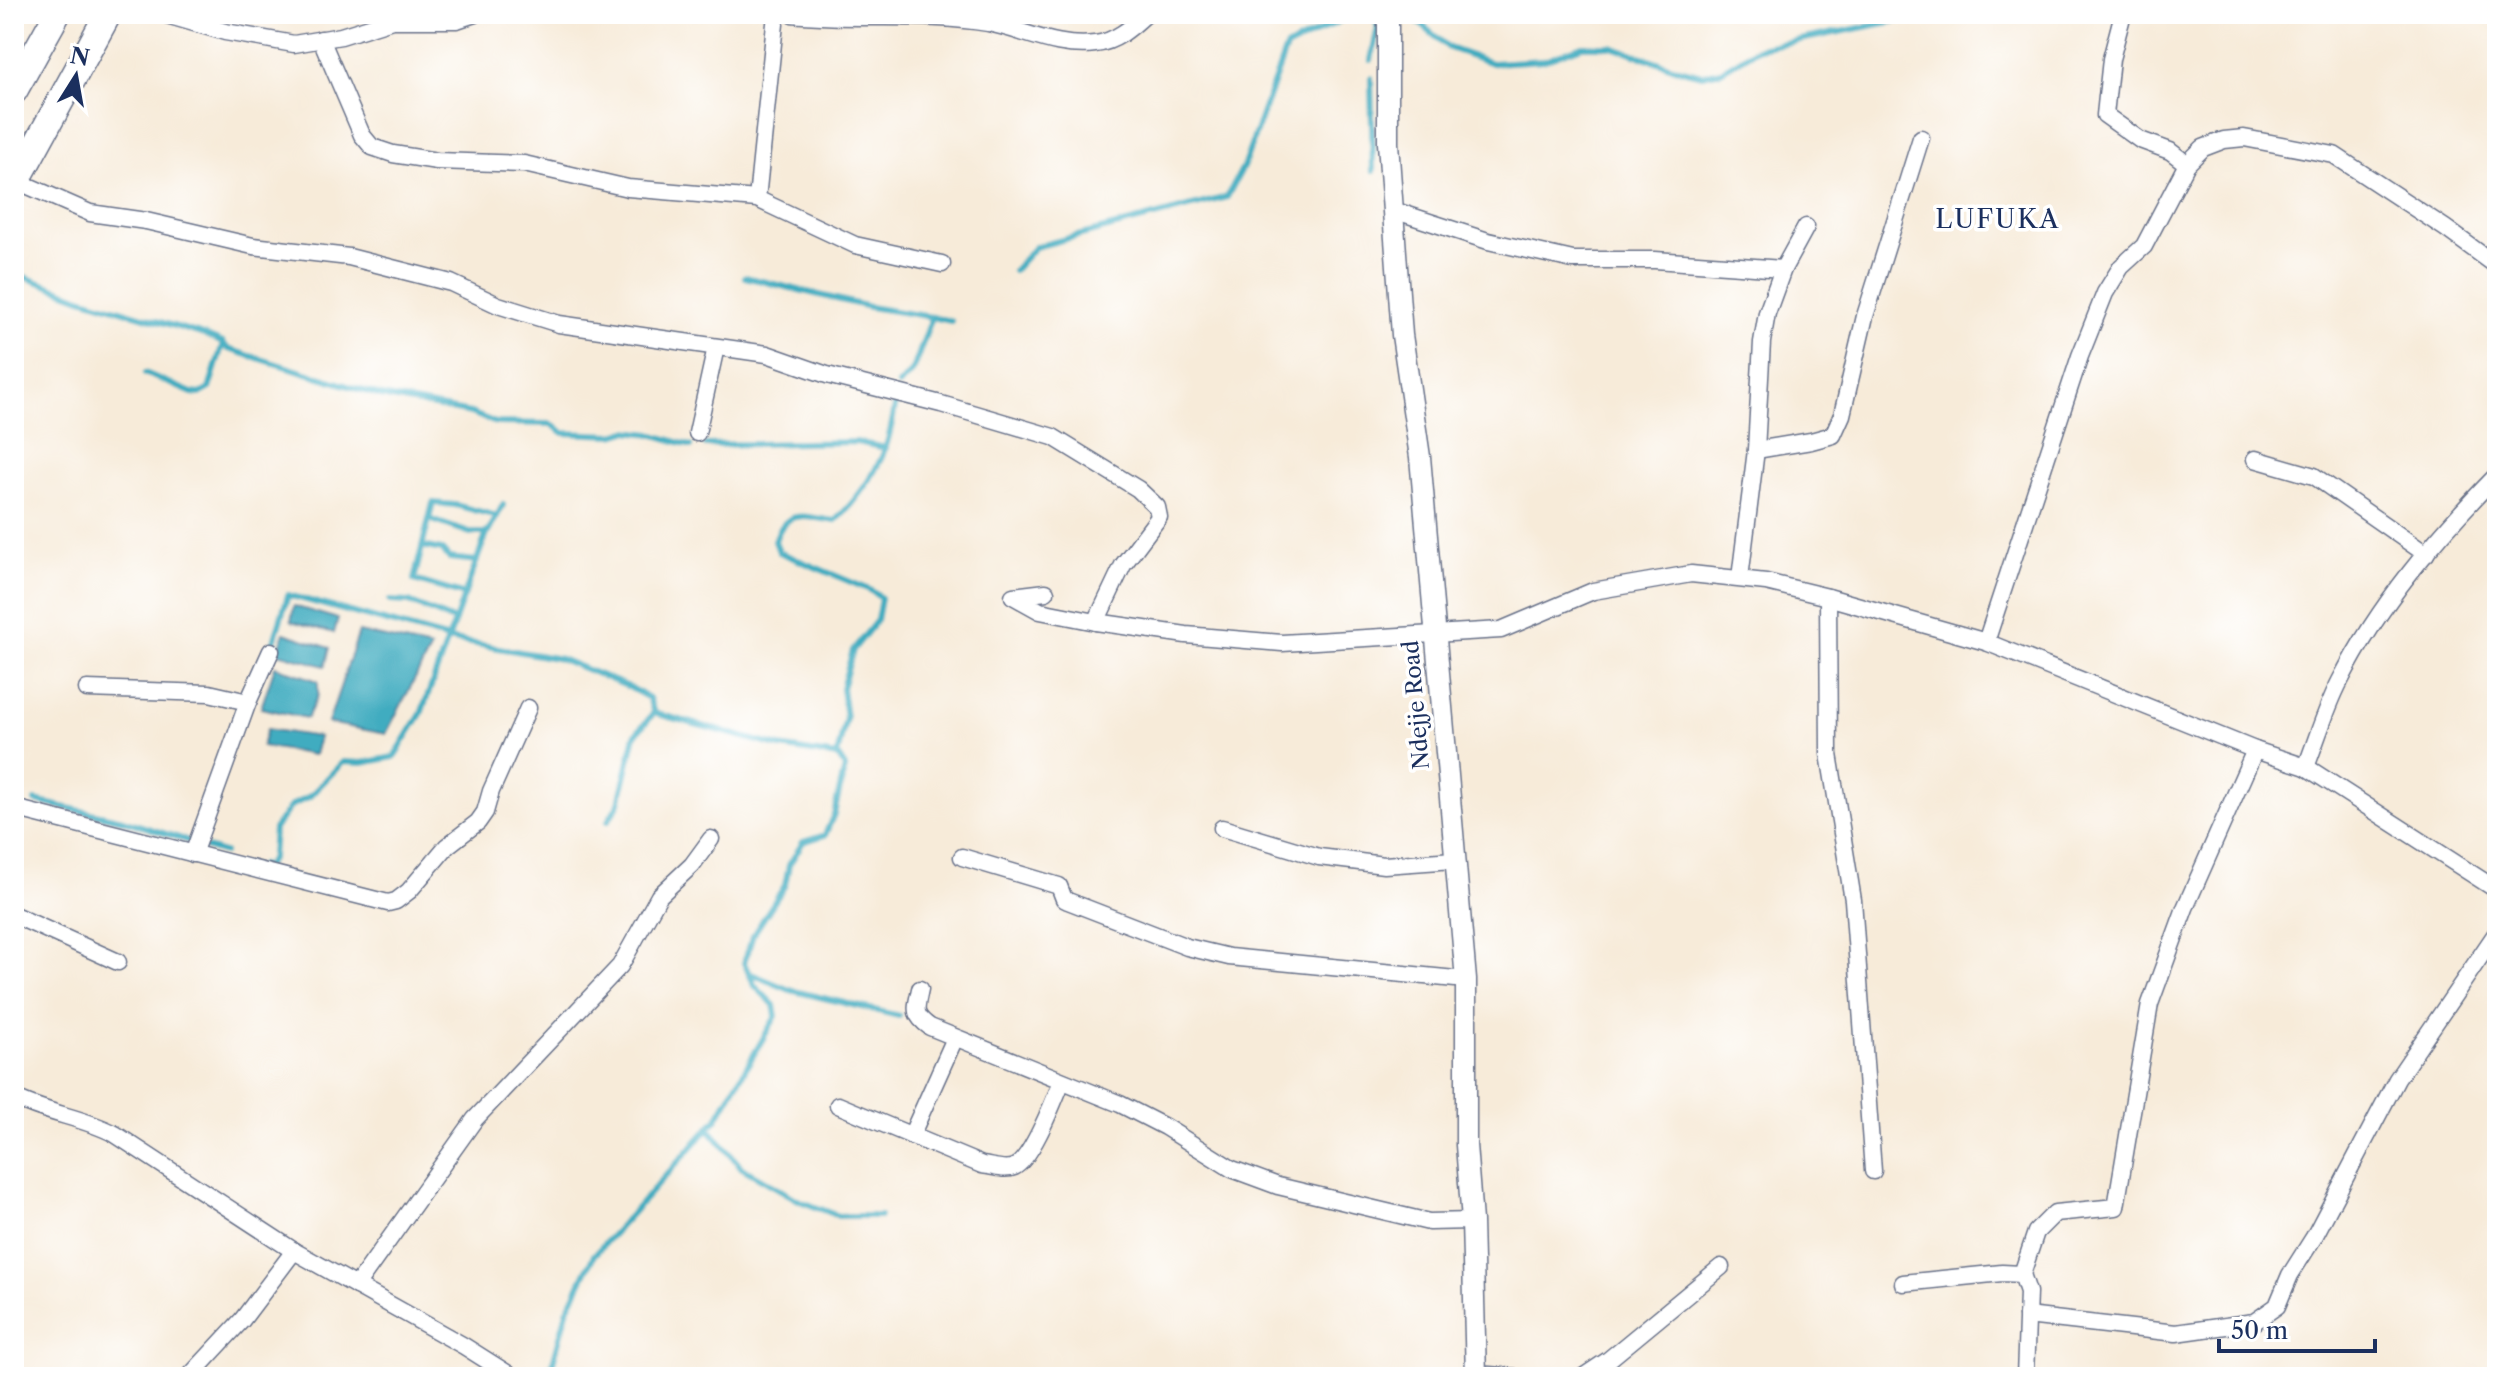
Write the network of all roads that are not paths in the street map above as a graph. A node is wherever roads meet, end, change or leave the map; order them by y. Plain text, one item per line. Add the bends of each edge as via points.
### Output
1 (57, 14) edge
2 (108, 14) edge
3 (163, 14) edge
4 (475, 14) edge
5 (776, 14) edge
6 (792, 14) edge
7 (1146, 14) edge
8 (2122, 17) dead end
9 (1389, 22) edge
10 (321, 39) junction
11 (14, 91) edge
12 (1921, 138) dead end
13 (2187, 164) junction
14 (15, 184) edge
15 (757, 199) junction
16 (1393, 210) junction
17 (1806, 227) dead end
18 (942, 264) dead end
19 (2497, 266) edge
20 (1783, 269) junction
21 (716, 347) junction
22 (697, 433) dead end
23 (1756, 450) junction
24 (2255, 459) dead end
25 (2497, 475) edge
26 (2426, 554) junction
27 (1740, 578) junction
28 (1046, 592) dead end
29 (1828, 597) junction
30 (1096, 622) junction
31 (1434, 633) junction
32 (1986, 642) junction
33 (271, 651) dead end
34 (87, 689) dead end
35 (248, 702) junction
36 (528, 708) dead end
37 (2255, 750) junction
38 (2306, 767) junction
39 (14, 808) edge
40 (1222, 828) dead end
41 (711, 839) dead end
42 (193, 854) junction
43 (962, 857) dead end
44 (1454, 860) junction
45 (2497, 890) edge
46 (14, 915) edge
47 (2497, 932) edge
48 (118, 962) dead end
49 (1466, 980) junction
50 (920, 989) dead end
51 (955, 1038) junction
52 (1062, 1081) junction
53 (14, 1097) edge
54 (838, 1105) dead end
55 (911, 1136) junction
56 (1873, 1171) dead end
57 (1472, 1221) junction
58 (294, 1251) junction
59 (1721, 1267) dead end
60 (2022, 1274) junction
61 (1903, 1283) dead end
62 (356, 1286) junction
63 (2027, 1316) junction
64 (1476, 1376) edge
65 (189, 1377) edge
66 (513, 1377) edge
67 (1515, 1377) edge
68 (1583, 1377) edge
69 (2025, 1377) edge

1 - 11 main road
2 - 14 main road
3 - 10 street via 294,44
4 - 10 street via 457,20 392,20
5 - 15 street
6 - 7 street via 934,17 1091,45 1110,42
8 - 13 street via 2105,115
9 - 16 street, Ndejje Road
10 - 15 street via 372,147 437,161 524,164 628,188
12 - 23 street via 1833,435
13 - 19 street via 2203,148 2244,138 2334,155
13 - 32 street via 2144,246 2121,267 2105,293
14 - 21 street via 90,213 253,246 349,257 451,283 559,324
15 - 18 street via 855,245
16 - 20 street via 1488,241 1573,260
16 - 31 street, Ndejje Road
17 - 20 street
20 - 23 street via 1762,342
21 - 22 street
21 - 30 street via 767,354 1053,437 1138,489 1157,507 1159,517 1123,565
23 - 27 street
24 - 26 street via 2314,476
25 - 26 street
26 - 38 street via 2386,604 2339,682
27 - 29 street
27 - 31 street via 1691,574 1621,585 1593,591 1501,630
28 - 30 street via 1013,596 1040,611
29 - 32 street
29 - 56 street via 1829,754 1853,900
30 - 31 street via 1282,643
31 - 44 street, Ndejje Road
32 - 37 street
33 - 35 street
34 - 35 street via 209,693
35 - 42 street
36 - 42 street via 485,812 396,901 378,902
37 - 38 street
37 - 60 street via 2185,908 2150,1004 2116,1207 2055,1213 2036,1232
38 - 45 street
39 - 42 street
40 - 44 street via 1319,857 1384,865
41 - 62 street via 659,896 620,966 475,1119
43 - 49 street via 1059,886 1068,901 1187,947 1229,957
44 - 49 street, Ndejje Road
46 - 48 street
47 - 63 street via 2397,1079 2277,1306 2254,1322 2176,1333
49 - 57 street, Ndejje Road via 1466,1145
50 - 51 street via 918,1019
51 - 52 street
51 - 55 street
52 - 55 street via 1027,1155 1015,1166 982,1165
52 - 57 street via 1165,1127 1232,1169 1278,1186 1429,1222
53 - 58 street via 108,1130
54 - 55 street
57 - 64 street, Ndejje Road
58 - 62 street
58 - 65 street via 242,1320
59 - 68 street
60 - 61 street
60 - 63 street
62 - 66 street
63 - 69 street
64 - 67 street

